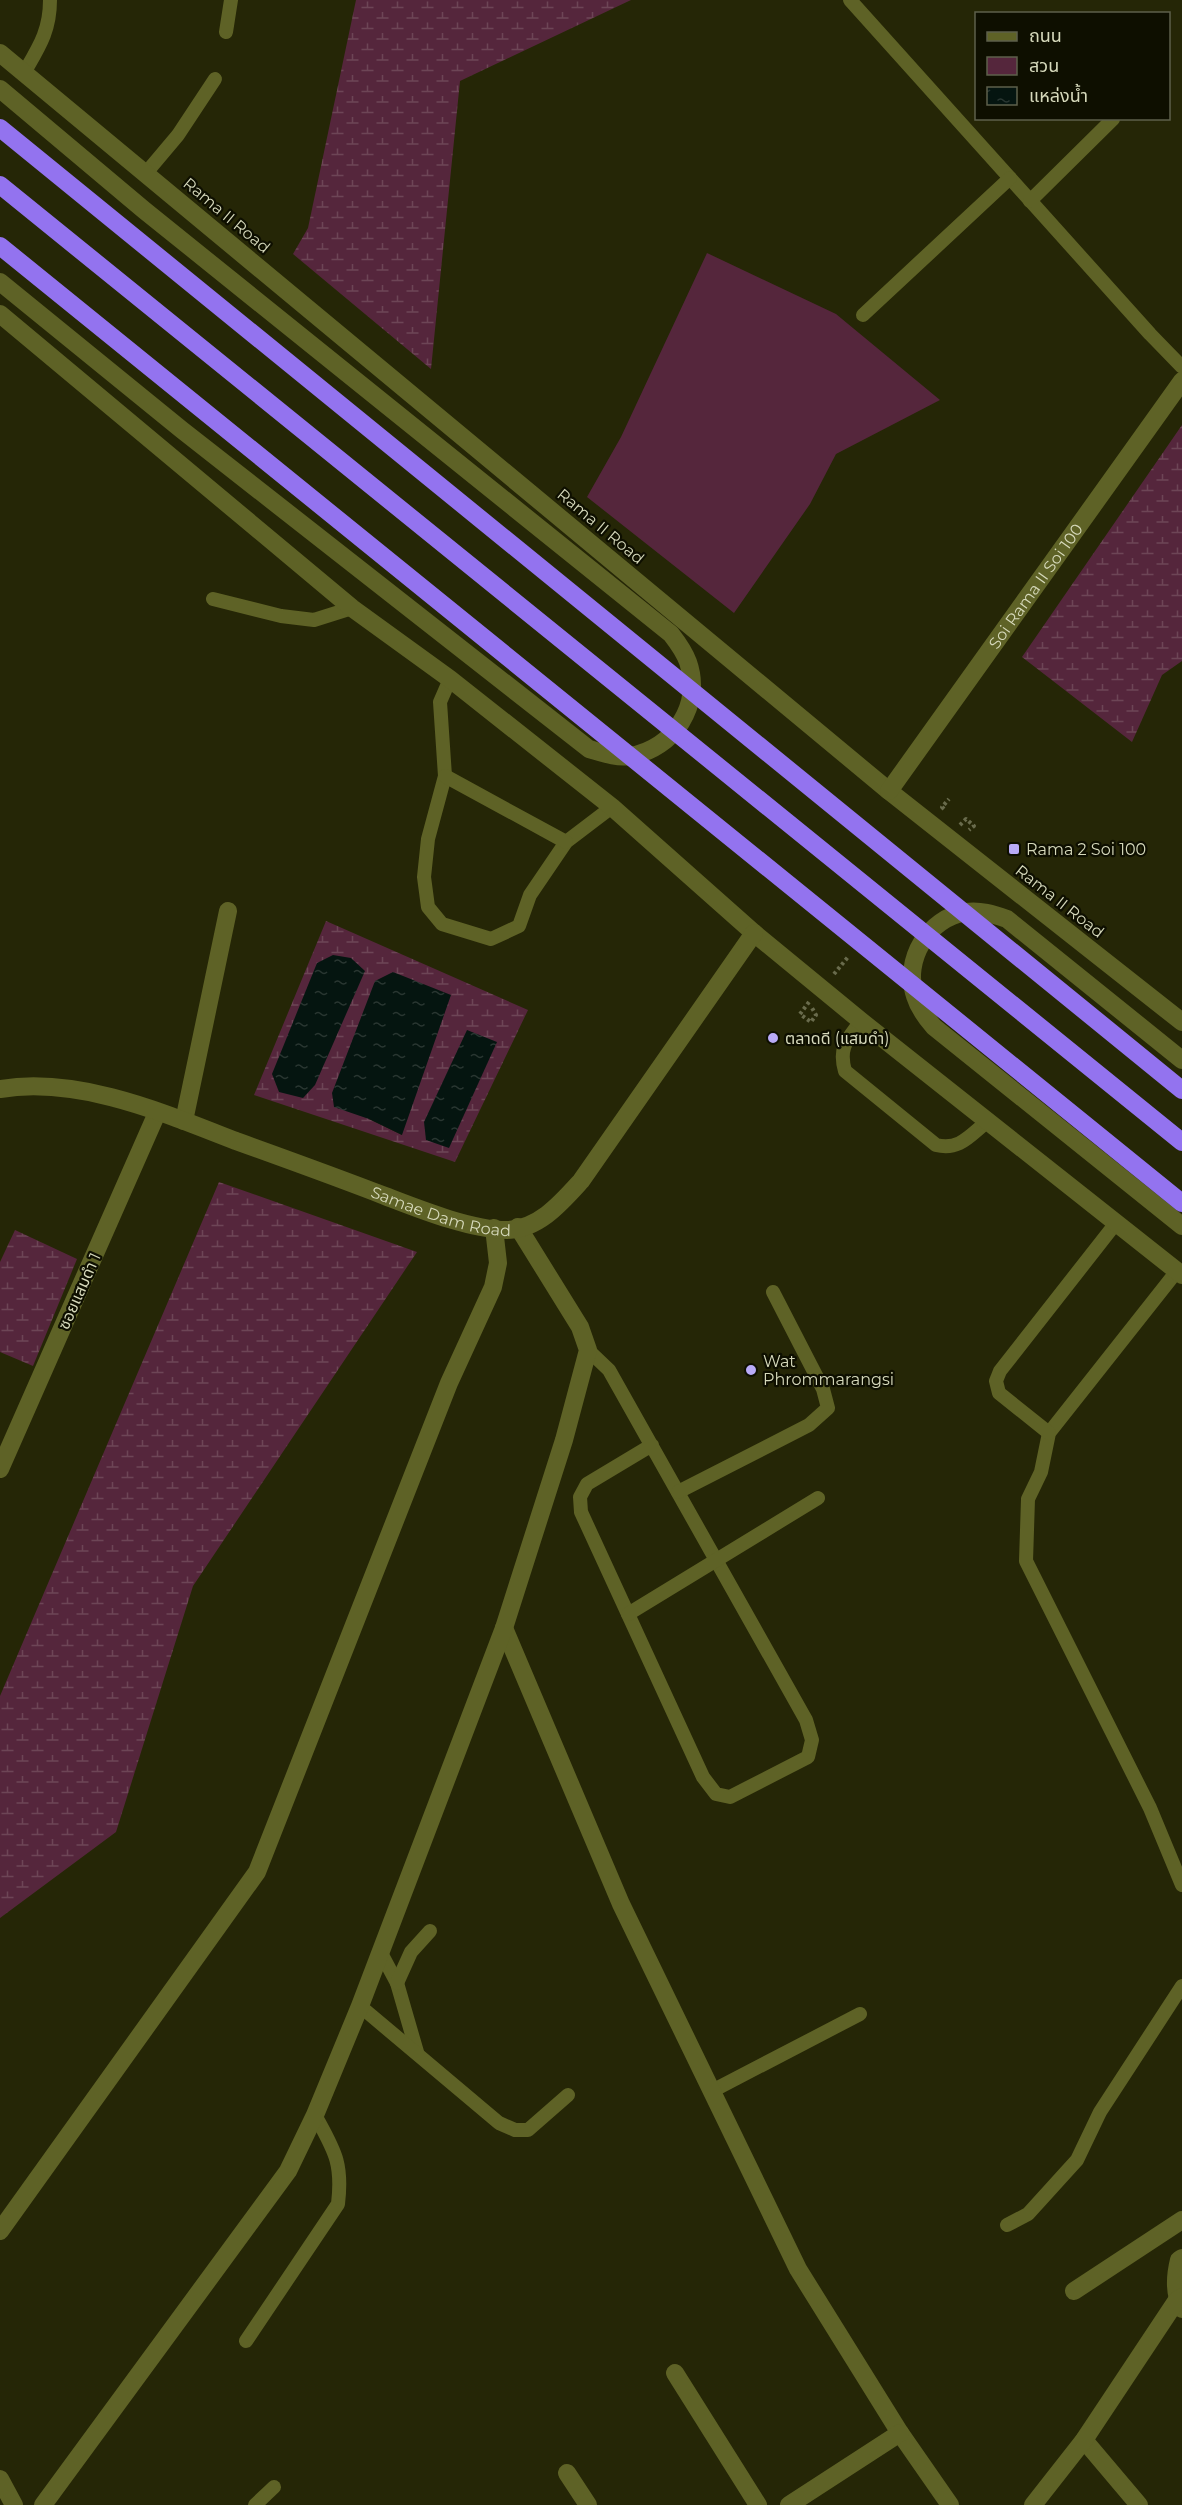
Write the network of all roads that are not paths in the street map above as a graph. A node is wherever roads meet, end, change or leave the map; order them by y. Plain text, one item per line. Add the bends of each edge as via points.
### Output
1 (50, 0) edge
2 (231, 0) edge
3 (850, 0) edge
4 (226, 32) dead end
5 (0, 53) edge
6 (24, 73) junction
7 (215, 79) dead end
8 (0, 89) edge
9 (1112, 120) edge
10 (0, 128) edge
11 (146, 172) junction
12 (1010, 178) junction
13 (0, 185) edge
14 (1030, 201) junction
15 (0, 236) edge
16 (0, 246) edge
17 (0, 282) edge
18 (0, 314) edge
19 (863, 315) dead end
20 (1182, 367) edge
21 (1182, 381) edge
22 (213, 599) dead end
23 (352, 608) junction
24 (450, 679) junction
25 (445, 776) junction
26 (889, 791) junction
27 (612, 807) junction
28 (566, 842) junction
29 (228, 911) dead end
30 (754, 933) junction
31 (861, 1021) junction
32 (1182, 1022) edge
33 (1182, 1060) edge
34 (0, 1089) edge
35 (1182, 1090) edge
36 (158, 1113) junction
37 (184, 1121) junction
38 (988, 1121) junction
39 (1182, 1142) edge
40 (1182, 1192) edge
41 (1182, 1203) edge
42 (1116, 1223) junction
43 (1182, 1226) edge
44 (518, 1227) junction
45 (494, 1228) junction
46 (1180, 1273) edge
47 (773, 1292) dead end
48 (588, 1350) junction
49 (1049, 1432) junction
50 (651, 1445) junction
51 (0, 1469) edge
52 (678, 1492) junction
53 (818, 1498) dead end
54 (716, 1560) junction
55 (628, 1614) junction
56 (504, 1628) junction
57 (1182, 1885) edge
58 (430, 1931) dead end
59 (381, 1953) junction
60 (397, 1983) junction
61 (1182, 1986) edge
62 (360, 2006) junction
63 (860, 2014) dead end
64 (417, 2052) junction
65 (712, 2091) junction
66 (568, 2095) dead end
67 (315, 2115) junction
68 (1182, 2220) edge
69 (1007, 2225) dead end
70 (0, 2231) edge
71 (1180, 2259) edge
72 (1074, 2291) dead end
73 (1180, 2302) edge
74 (246, 2341) dead end
75 (675, 2373) dead end
76 (900, 2433) junction
77 (1084, 2440) junction
78 (567, 2472) dead end
79 (0, 2479) edge
80 (274, 2487) dead end
81 (14, 2505) edge
82 (43, 2505) edge
83 (255, 2505) edge
84 (588, 2505) edge
85 (758, 2505) edge
86 (789, 2505) edge
87 (950, 2505) edge
88 (1033, 2505) edge
89 (1139, 2505) edge

1 - 6 lane via 45,36
2 - 4 lane
3 - 12 lane
5 - 6 main road, Rama II Road
6 - 11 main road, Rama II Road
7 - 11 lane via 178,135
8 - 17 main road via 225,276 671,634 688,662 692,682 682,722 669,739 650,751 629,756 590,749 182,430
9 - 14 lane
10 - 35 highway
11 - 26 main road, Rama II Road
12 - 14 lane
12 - 19 lane
13 - 39 highway
14 - 20 lane
15 - 40 highway
16 - 41 highway
18 - 23 main road
21 - 26 main road, Soi Rama II Soi 100
22 - 23 lane via 280,616 314,620
23 - 24 main road
24 - 25 lane via 440,702
24 - 27 main road
25 - 28 lane
25 - 28 lane via 428,839 424,877 428,907 441,924 491,939 519,926 530,895
26 - 32 main road, Rama II Road
27 - 28 lane
27 - 30 main road
29 - 37 main road
30 - 31 main road
30 - 44 main road, Samae Dam Road via 581,1181 535,1223
31 - 38 main road
31 - 38 lane via 843,1046 845,1071 936,1145 949,1148 961,1143
33 - 43 main road via 1007,919 987,912 966,912 933,929 916,954 912,974 914,995 922,1014 934,1027
34 - 36 main road, Samae Dam Road via 67,1087
36 - 37 main road, Samae Dam Road
36 - 51 main road, ซอยแสมดำ 1
37 - 45 main road, Samae Dam Road via 427,1211
38 - 42 main road
42 - 46 main road
42 - 49 lane via 996,1381 999,1393
44 - 45 main road, Samae Dam Road
44 - 48 main road via 580,1327
45 - 70 main road via 498,1263 493,1287 449,1383 258,1872
46 - 49 lane
47 - 52 lane via 823,1389 828,1408 809,1425
48 - 50 lane via 609,1370
48 - 56 main road via 564,1440
49 - 57 lane via 1041,1472 1028,1499 1026,1561 1150,1808
50 - 52 lane
50 - 55 lane via 587,1484 580,1497 581,1512
52 - 54 lane
53 - 54 lane
54 - 55 lane
54 - 55 lane via 806,1720 812,1740 808,1757 730,1797 716,1794 703,1777
56 - 59 main road
56 - 65 main road via 621,1904
58 - 60 lane via 411,1952
59 - 60 lane
59 - 62 main road
60 - 64 lane
61 - 69 lane via 1100,2112 1077,2160 1028,2214
62 - 64 lane
62 - 67 main road
63 - 65 lane
64 - 66 lane via 499,2123 515,2130 528,2130
65 - 76 main road via 798,2269
67 - 74 lane via 334,2149 341,2178 338,2204
67 - 82 main road via 288,2171
68 - 72 main road
71 - 73 main road via 1176,2272
73 - 77 main road
75 - 85 main road
76 - 86 main road
76 - 87 main road
77 - 88 main road
77 - 89 main road
78 - 84 main road
79 - 81 main road
80 - 83 lane

